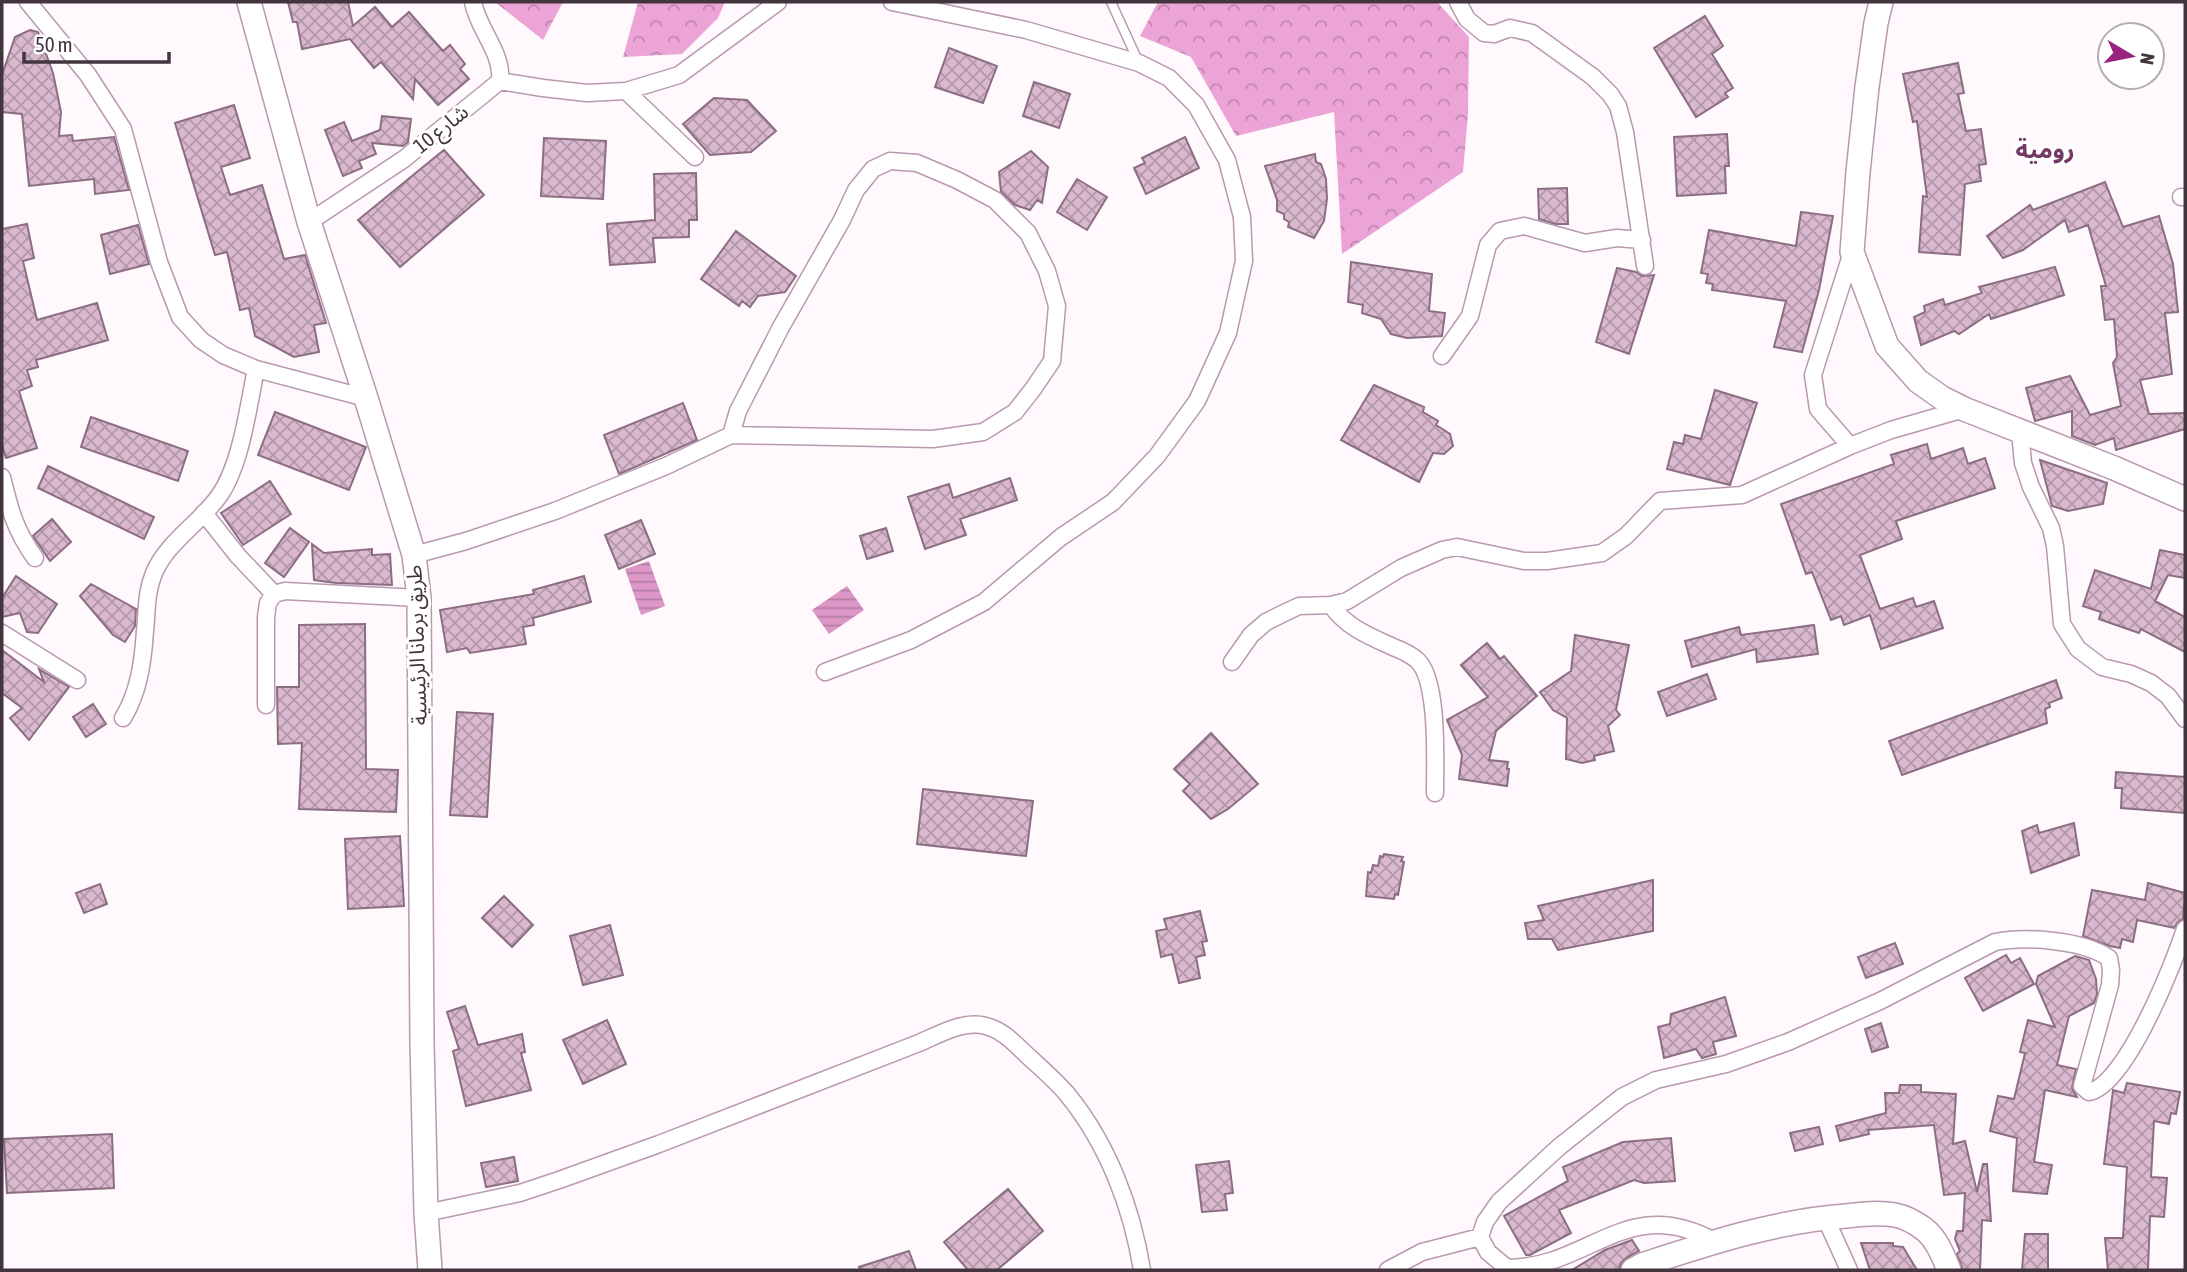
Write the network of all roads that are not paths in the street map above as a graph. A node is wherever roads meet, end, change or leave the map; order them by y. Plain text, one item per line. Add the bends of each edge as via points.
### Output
1 (28, 2) edge
2 (249, 2) edge
3 (473, 2) edge
4 (778, 2) edge
5 (891, 2) edge
6 (1111, 2) edge
7 (1458, 2) edge
8 (1881, 2) edge
9 (1139, 63) junction
10 (500, 81) junction
11 (626, 91) junction
12 (695, 157) dead end
13 (309, 222) junction
14 (1642, 240) junction
15 (1852, 252) junction
16 (1645, 266) dead end
17 (1441, 356) dead end
18 (256, 369) junction
19 (366, 398) junction
20 (1964, 409) junction
21 (2020, 432) junction
22 (731, 435) junction
23 (1850, 446) junction
24 (2, 477) edge
25 (2185, 499) edge
26 (204, 513) junction
27 (414, 555) junction
28 (34, 558) dead end
29 (274, 594) junction
30 (419, 598) junction
31 (1331, 605) junction
32 (2, 633) edge
33 (1232, 662) dead end
34 (825, 672) dead end
35 (77, 680) dead end
36 (266, 705) dead end
37 (123, 718) dead end
38 (2185, 719) edge
39 (1435, 793) dead end
40 (2185, 929) edge
41 (426, 1213) junction
42 (1825, 1217) junction
43 (1480, 1237) junction
44 (1714, 1241) junction
45 (430, 1270) edge
46 (1142, 1270) edge
47 (1388, 1270) edge
48 (1633, 1270) edge
49 (1849, 1270) edge
50 (1950, 1270) edge

1 - 18 street via 88,75 123,129 159,262 180,317 201,340
2 - 13 street, طريق برمانا الرئيسية
3 - 10 street via 498,58
4 - 11 street via 679,75
5 - 9 street via 1026,30
6 - 9 lane
7 - 14 street via 1467,19 1484,33 1510,28 1532,33 1610,94 1623,118
8 - 15 street via 1867,87
9 - 34 street via 1169,78 1196,105 1227,160 1242,217 1244,261 1228,333 1197,401 1157,456 1113,502 1061,537 984,601 911,640
10 - 11 street via 587,93
10 - 13 street, شارع 10 via 404,159
11 - 12 street
13 - 19 street, طريق برمانا الرئيسية
14 - 16 street
14 - 17 street via 1586,243 1524,226 1500,231 1488,245 1470,316
15 - 20 street via 1888,346 1918,381
15 - 23 street via 1813,375 1818,409
18 - 19 street
18 - 26 street via 234,468
19 - 27 street, طريق برمانا الرئيسية
20 - 21 street
20 - 23 street
21 - 25 street
21 - 38 street via 2023,463 2052,528 2062,624 2078,649 2102,667 2151,683
22 - 22 street via 933,439 983,432 1015,412 1052,361 1057,306 1047,271 1028,233 995,200 917,163 890,161 873,169 856,190 781,327 738,411
22 - 27 street via 555,511
23 - 31 street via 1742,495 1660,501 1602,553 1524,561 1457,547 1401,568 1347,601
24 - 28 street via 13,520
26 - 29 street
26 - 37 street via 154,572 146,597 142,663 135,695
27 - 30 street, طريق برمانا الرئيسية
29 - 30 street
29 - 36 street via 266,617
30 - 41 street, طريق برمانا الرئيسية
31 - 33 street via 1299,606 1266,622
31 - 39 street via 1357,631 1418,661 1428,679
32 - 35 street
40 - 43 street via 2144,1026 2098,1089 2089,1092 2082,1086 2110,985 2109,958 2097,950 2035,939 1995,942 1788,1042 1726,1064 1656,1080 1622,1097 1499,1202
41 - 45 street, طريق برمانا الرئيسية
41 - 46 street via 520,1193 659,1144 952,1029 985,1026 1003,1033 1057,1084 1094,1134 1137,1235
42 - 44 street
42 - 49 street
42 - 50 street via 1871,1214 1911,1222 1937,1244
43 - 44 street via 1488,1252 1507,1268 1553,1262 1628,1228 1650,1224 1672,1224
43 - 47 street via 1422,1252
44 - 48 street

